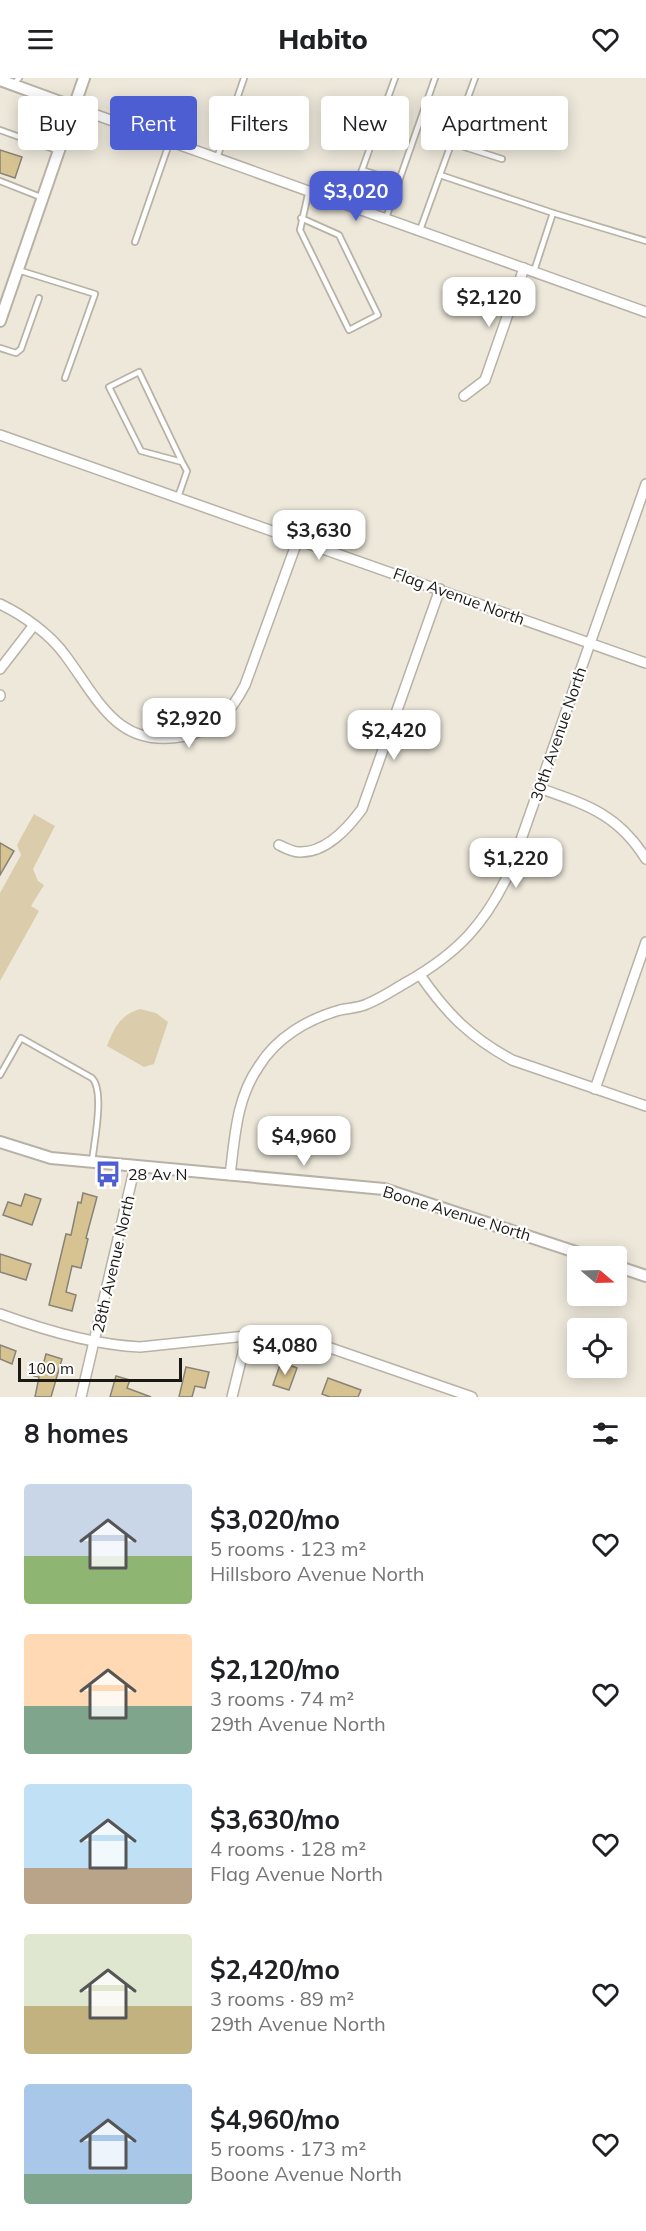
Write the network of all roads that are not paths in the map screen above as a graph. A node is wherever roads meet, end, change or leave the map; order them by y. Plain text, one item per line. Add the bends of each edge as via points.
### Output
1 (84, 78) edge
2 (244, 78) edge
3 (395, 78) edge
4 (435, 78) edge
5 (476, 78) edge
6 (0, 80) edge
7 (16, 82) edge
8 (48, 96) edge
9 (78, 96) edge
10 (469, 96) edge
11 (0, 130) edge
12 (167, 150) edge
13 (195, 150) edge
14 (449, 150) edge
15 (474, 150) edge
16 (59, 151) joint
17 (217, 158) junction
18 (502, 159) dead end
19 (362, 170) junction
20 (440, 175) junction
21 (0, 181) edge
22 (399, 182) junction
23 (309, 190) junction
24 (43, 198) junction
25 (350, 205) junction
26 (553, 213) junction
27 (301, 218) junction
28 (386, 218) junction
29 (420, 230) junction
30 (135, 242) dead end
31 (646, 242) edge
32 (529, 269) junction
33 (18, 270) junction
34 (39, 298) dead end
35 (646, 312) edge
36 (0, 321) edge
37 (0, 348) edge
38 (65, 378) dead end
39 (464, 396) dead end
40 (0, 435) edge
41 (182, 462) junction
42 (645, 490) edge
43 (178, 497) junction
44 (298, 539) junction
45 (440, 589) junction
46 (0, 604) edge
47 (34, 625) junction
48 (590, 643) junction
49 (646, 663) edge
50 (0, 669) edge
51 (539, 788) junction
52 (279, 845) dead end
53 (646, 859) edge
54 (646, 942) edge
55 (420, 975) junction
56 (0, 1075) edge
57 (595, 1089) junction
58 (646, 1106) edge
59 (0, 1142) edge
60 (92, 1163) junction
61 (135, 1166) junction
62 (230, 1175) junction
63 (567, 1249) edge
64 (627, 1270) edge
65 (646, 1276) edge
66 (0, 1314) edge
67 (247, 1336) junction
68 (95, 1340) junction
69 (81, 1397) edge
70 (232, 1397) edge
71 (472, 1397) edge

1 - 9 street
2 - 17 lane
3 - 19 lane
4 - 22 lane
5 - 10 lane
6 - 7 street
7 - 8 street
11 - 16 lane
12 - 30 lane
13 - 17 street
14 - 20 lane
15 - 18 lane
16 - 24 street
17 - 23 street
19 - 22 lane
19 - 25 lane
20 - 26 lane
20 - 29 lane
21 - 24 lane
22 - 28 lane
23 - 25 street
23 - 27 lane
24 - 33 street
25 - 28 street
26 - 31 lane
26 - 32 lane
27 - 27 lane via 300,230 350,330 378,315 339,235
28 - 29 street
29 - 32 street
32 - 35 street
32 - 39 street via 485,380
33 - 36 street
33 - 38 lane via 95,294
34 - 37 lane via 21,349 16,353
40 - 43 street, Flag Avenue North
41 - 41 lane via 139,372 109,387 141,451
41 - 43 lane via 187,471
42 - 48 street, 30th Avenue North
43 - 44 street, Flag Avenue North
44 - 45 street, Flag Avenue North
44 - 47 street via 235,705 199,733 172,739 126,729 97,703 65,654
45 - 48 street, Flag Avenue North
45 - 52 street via 362,809 336,837 316,849 300,853
46 - 47 street
47 - 50 street
48 - 49 street, Flag Avenue North
48 - 51 street, 30th Avenue North
51 - 53 street via 592,807 619,823
51 - 55 street, 30th Avenue North via 496,899 478,927 458,947
54 - 57 street
55 - 57 street via 454,1020 494,1051
55 - 62 street, 30th Avenue North via 386,996 317,1018 275,1046 259,1065 238,1111
56 - 60 lane via 21,1038 92,1078 98,1098
57 - 58 street
59 - 60 street, Boone Avenue North via 51,1158
60 - 61 street, Boone Avenue North
61 - 62 street, Boone Avenue North
61 - 68 street, 28th Avenue North
62 - 63 street, Boone Avenue North via 384,1189
64 - 65 street
66 - 68 street
67 - 68 street via 140,1347
67 - 70 street
67 - 71 street via 284,1334 311,1340
68 - 69 street, 28th Avenue North

